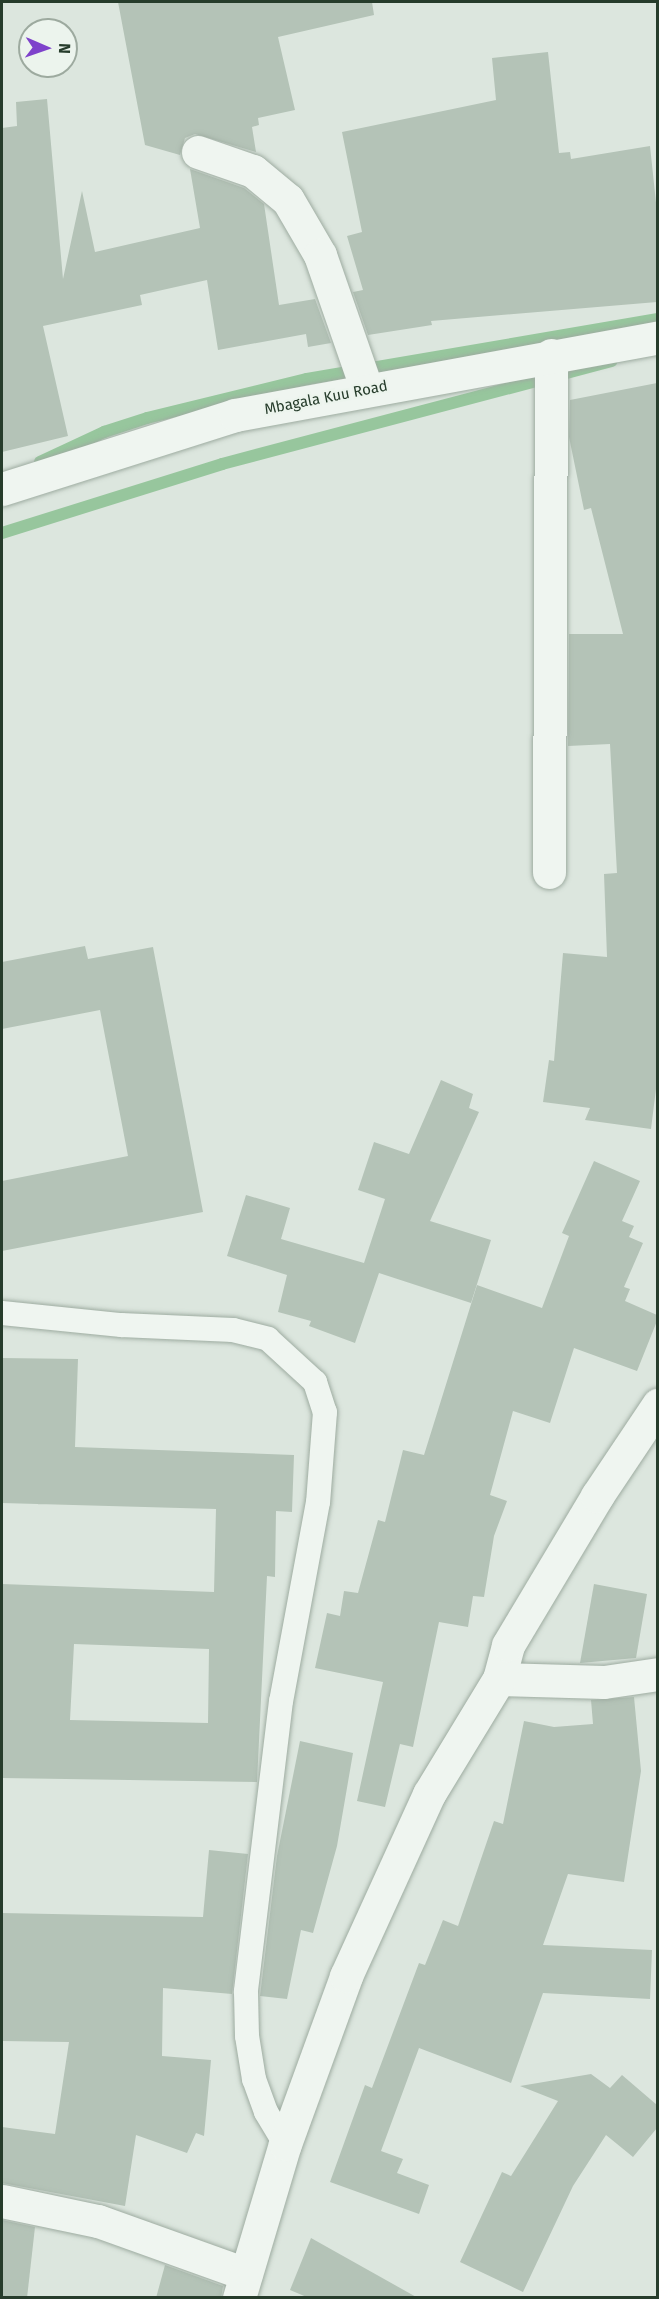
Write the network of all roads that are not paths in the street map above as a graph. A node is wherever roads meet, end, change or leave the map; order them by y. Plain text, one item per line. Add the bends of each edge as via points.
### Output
1 (198, 152) dead end
2 (657, 337) edge
3 (551, 355) junction
4 (367, 390) junction
5 (2, 489) edge
6 (549, 872) dead end
7 (2, 1313) edge
8 (657, 1405) edge
9 (657, 1674) edge
10 (500, 1679) junction
11 (285, 2144) junction
12 (2, 2201) edge
13 (243, 2286) edge

1 - 4 street via 253,171 288,201 320,255
2 - 3 street, Mbagala Kuu Road
3 - 4 street, Mbagala Kuu Road
3 - 6 street
4 - 5 street, Mbagala Kuu Road via 235,415
7 - 11 lane via 121,1325 233,1329 268,1339 315,1382 325,1412 318,1502 281,1701 246,1992 247,2036 254,2079 266,2112
8 - 10 street via 508,1645
9 - 10 street via 604,1682
10 - 11 street via 429,1794 346,1976
11 - 13 street
12 - 13 street via 98,2222

